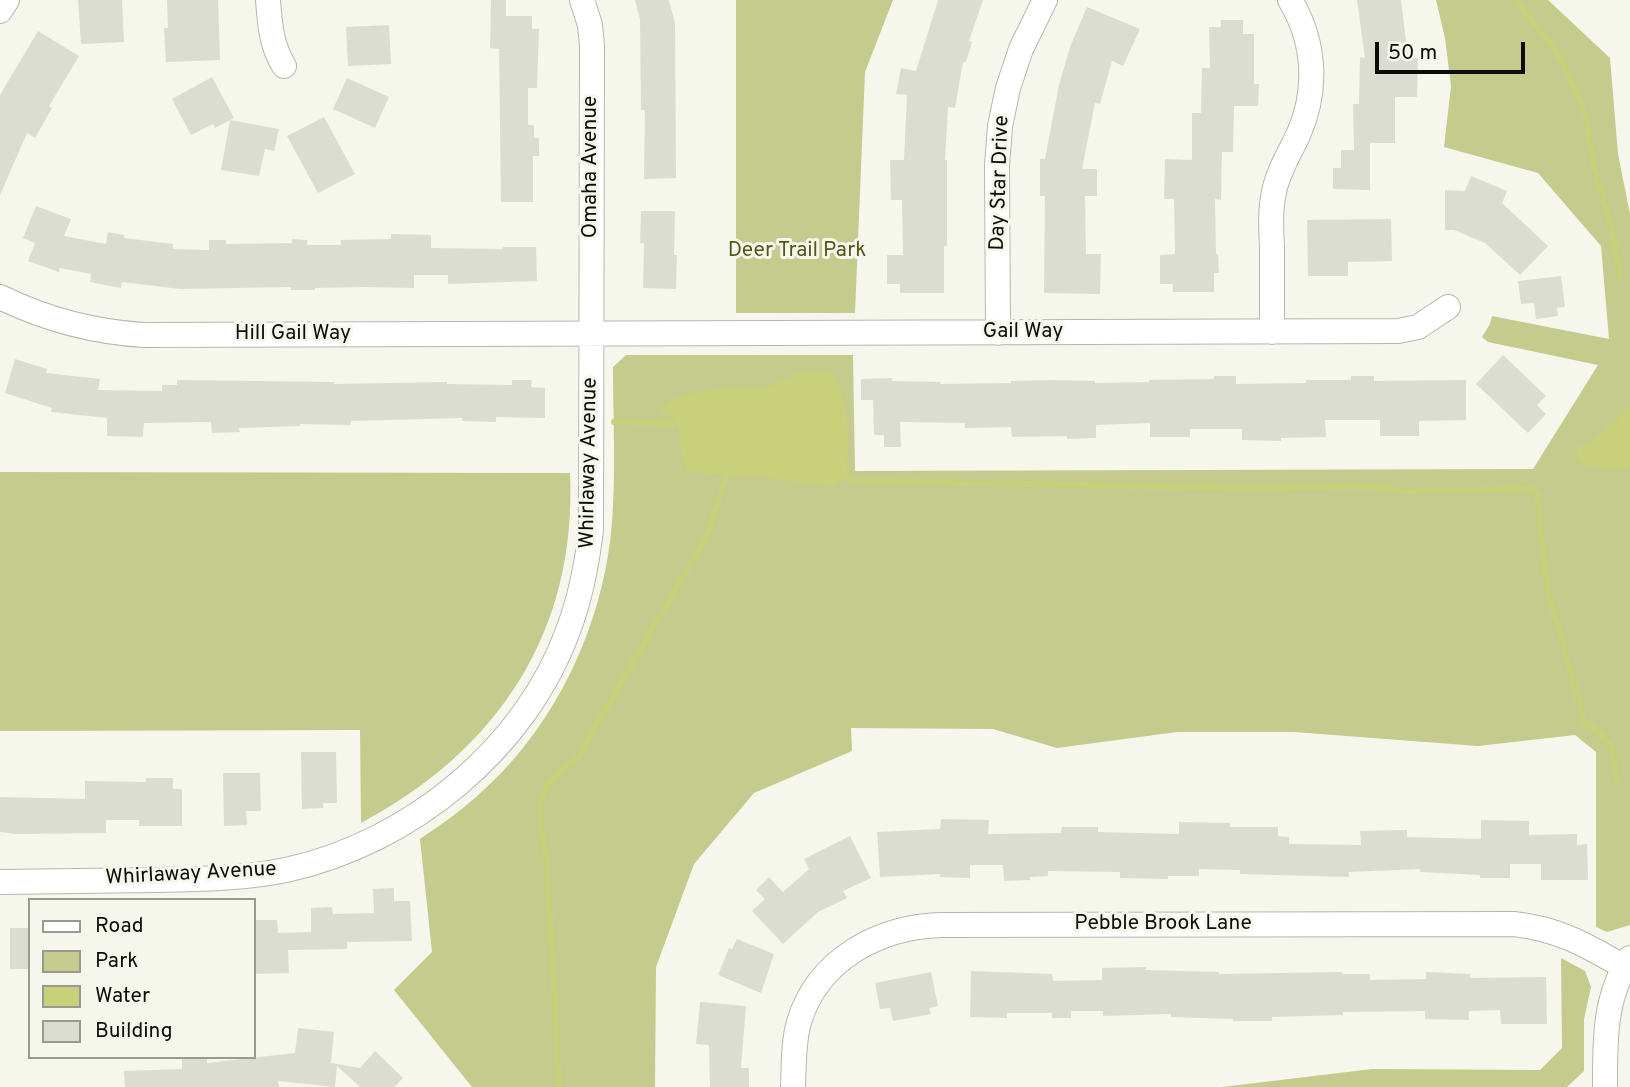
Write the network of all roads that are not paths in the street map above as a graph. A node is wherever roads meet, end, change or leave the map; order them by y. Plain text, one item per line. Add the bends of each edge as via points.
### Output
1 (7, 0) edge
2 (268, 0) edge
3 (582, 0) edge
4 (1045, 0) edge
5 (1290, 0) edge
6 (0, 11) edge
7 (284, 66) dead end
8 (0, 296) edge
9 (1448, 307) dead end
10 (1272, 332) junction
11 (998, 333) junction
12 (592, 335) junction
13 (0, 882) edge
14 (1627, 963) edge
15 (793, 1087) edge
16 (1605, 1087) edge

1 - 6 street
2 - 7 street via 272,40
3 - 12 street, Omaha Avenue via 592,45
4 - 11 street, Day Star Drive via 1021,49 1000,126
5 - 10 street via 1309,46 1312,87 1306,114 1274,192
8 - 12 street, Hill Gail Way via 65,322 132,334
9 - 10 street, Gail Way via 1418,327 1398,331
10 - 11 street, Gail Way
11 - 12 street, Gail Way
12 - 13 street, Whirlaway Avenue via 592,512 588,556 575,609 553,664 528,705 461,782 373,841 286,870 186,879
14 - 15 street, Pebble Brook Lane via 1561,933 1514,925 908,928 878,937 848,954 812,993 796,1037
14 - 16 street, Pebble Brook Lane via 1613,990 1608,1016

